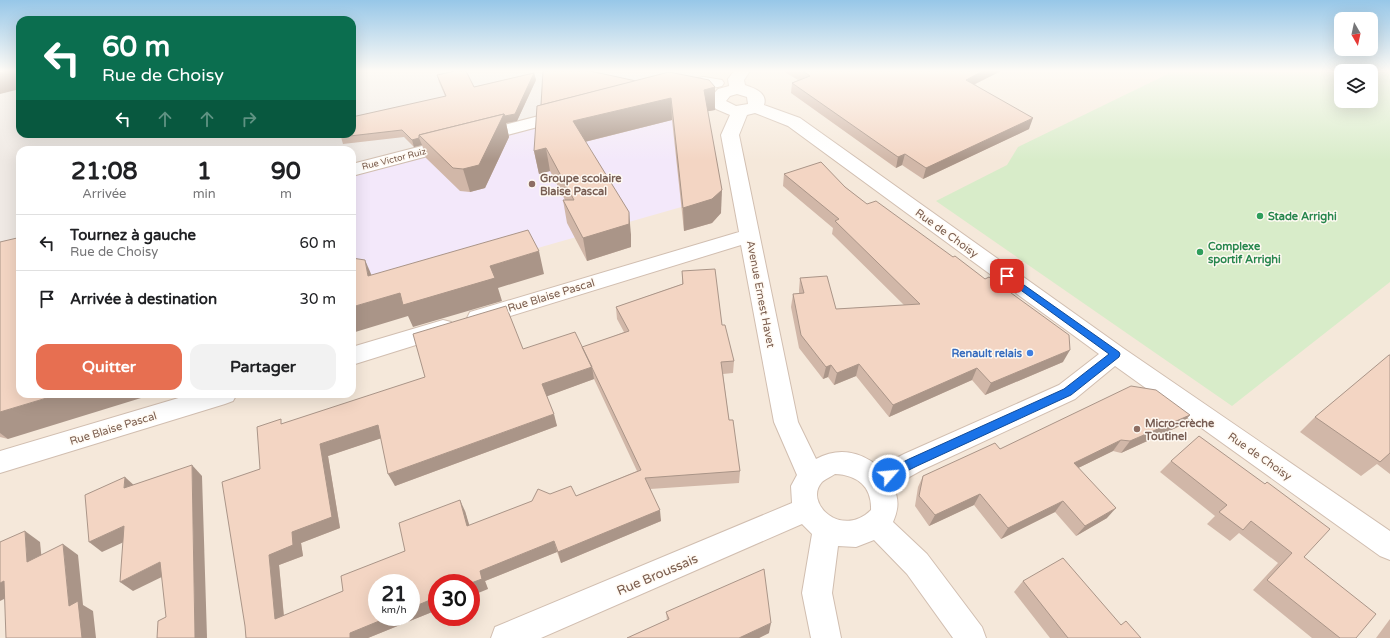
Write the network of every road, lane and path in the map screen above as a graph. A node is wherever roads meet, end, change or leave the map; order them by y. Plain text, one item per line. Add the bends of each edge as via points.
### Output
1 (718, 101) edge
2 (757, 101) edge
3 (748, 109) junction
4 (578, 111) edge
5 (356, 169) edge
6 (750, 235) junction
7 (1115, 354) junction
8 (356, 355) edge
9 (212, 398) edge
10 (0, 462) edge
11 (810, 474) junction
12 (877, 481) junction
13 (807, 509) junction
14 (877, 524) junction
15 (826, 529) junction
16 (1390, 547) edge
17 (506, 638) edge
18 (826, 638) edge
19 (971, 638) edge

1 - 3 street, Rue de Choisy via 728,110
2 - 3 street
3 - 6 street, Avenue Ernest Havet via 730,135
3 - 7 street, Rue de Choisy via 794,122
4 - 5 street, Rue Victor Ruiz
6 - 8 street, Rue Blaise Pascal
6 - 11 street, Avenue Ernest Havet via 786,422
7 - 12 street via 1067,392
7 - 16 street, Rue de Choisy
9 - 10 street, Rue Blaise Pascal
11 - 12 street via 832,463 844,463 868,472
11 - 13 street via 804,485 803,496
12 - 14 street via 885,503 883,515
13 - 15 street
13 - 17 street, Rue Broussais
14 - 15 street via 867,531 855,534 840,534
14 - 19 street via 917,564
15 - 18 street via 817,593

